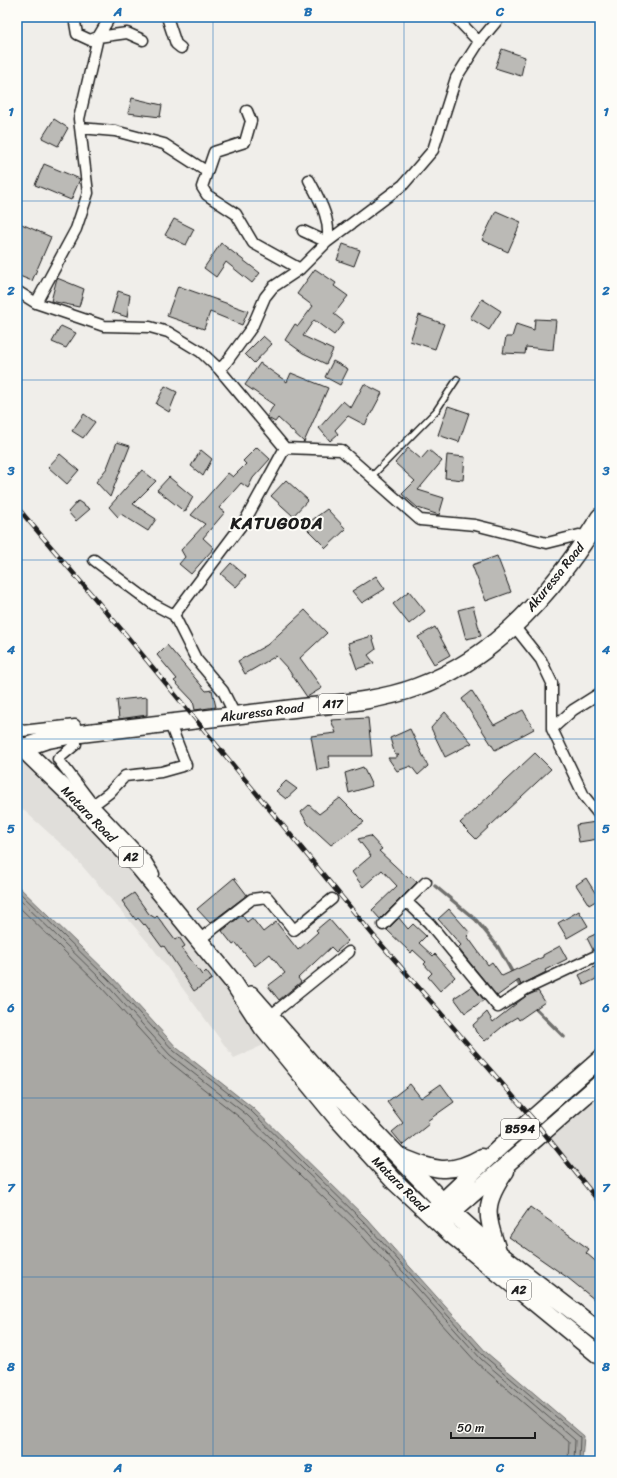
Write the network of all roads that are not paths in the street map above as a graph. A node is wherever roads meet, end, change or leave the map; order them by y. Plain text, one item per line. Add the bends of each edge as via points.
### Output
1 (74, 17) edge
2 (110, 17) edge
3 (167, 17) edge
4 (455, 17) edge
5 (500, 17) edge
6 (98, 37) junction
7 (142, 40) dead end
8 (479, 42) junction
9 (181, 48) dead end
10 (247, 111) dead end
11 (80, 128) junction
12 (206, 171) junction
13 (309, 180) dead end
14 (304, 231) dead end
15 (327, 242) junction
16 (300, 269) junction
17 (17, 291) edge
18 (36, 303) junction
19 (219, 369) junction
20 (457, 379) dead end
21 (285, 448) junction
22 (372, 476) junction
23 (600, 517) edge
24 (587, 538) junction
25 (94, 560) dead end
26 (174, 615) junction
27 (514, 626) junction
28 (600, 693) edge
29 (234, 715) junction
30 (170, 724) junction
31 (17, 727) edge
32 (552, 729) junction
33 (76, 734) junction
34 (19, 746) edge
35 (93, 805) junction
36 (600, 816) edge
37 (426, 882) dead end
38 (332, 899) dead end
39 (407, 902) junction
40 (383, 925) dead end
41 (199, 940) junction
42 (349, 952) dead end
43 (600, 954) edge
44 (233, 982) junction
45 (270, 1016) junction
46 (600, 1059) edge
47 (600, 1083) edge
48 (501, 1146) junction
49 (518, 1154) junction
50 (395, 1155) junction
51 (441, 1213) junction
52 (499, 1254) junction
53 (600, 1332) edge
54 (600, 1356) edge

1 - 6 street via 77,34 90,40
2 - 6 street
3 - 9 street via 176,44
4 - 8 street
5 - 8 street
6 - 7 street via 127,33
6 - 11 street via 79,119
8 - 15 street via 456,78 433,150 404,185
10 - 12 street via 251,121 245,142 214,152
11 - 12 street via 115,131 164,144
11 - 18 street via 88,193 76,228
12 - 16 street via 202,187 207,195 236,214 253,243
13 - 15 street via 322,203 329,231
14 - 15 street
15 - 16 street
16 - 19 street via 273,287 265,297 252,327
17 - 18 street
18 - 19 street via 104,326 150,327 168,332 201,352
19 - 21 street
20 - 22 lane via 436,411
21 - 22 street via 341,450
21 - 26 street via 246,519
22 - 24 street via 420,520 475,525 547,543 579,535
23 - 24 highway, Akuressa Road / A17
24 - 27 highway, Akuressa Road / A17 via 556,579
25 - 26 street via 154,604
26 - 29 street via 196,659 223,691
27 - 29 highway, Akuressa Road / A17 via 476,656 439,677 405,691 336,703
27 - 32 street via 541,660 552,683
28 - 32 street via 573,710
29 - 30 highway, Akuressa Road / A17
30 - 33 highway, Akuressa Road / A17
30 - 35 street via 186,766 125,776
31 - 33 street via 22,731 75,725
32 - 36 street via 584,796
33 - 34 highway, Akuressa Road / A17
33 - 35 street via 76,744 58,759
34 - 41 highway, Matara Road / A2 via 79,803 140,868
35 - 41 street via 146,861
37 - 39 street
38 - 41 street via 294,930 267,897 252,899
39 - 40 street
39 - 43 street via 429,923 498,1007 526,989
41 - 44 highway, Matara Road / A2
42 - 45 street
44 - 45 highway, Matara Road / A2 via 254,998
44 - 51 highway, Matara Road / A2 via 263,1028 336,1117 395,1182
45 - 50 highway, Matara Road / A2
46 - 48 main road, B594
47 - 49 main road, B594
48 - 50 main road via 470,1164 450,1170 440,1170
48 - 51 main road, B594
49 - 51 main road, B594
49 - 52 main road via 496,1186 488,1206 488,1218
50 - 51 highway, Matara Road / A2
51 - 52 highway, Matara Road / A2
51 - 54 highway, Matara Road / A2
52 - 53 highway, Matara Road / A2

